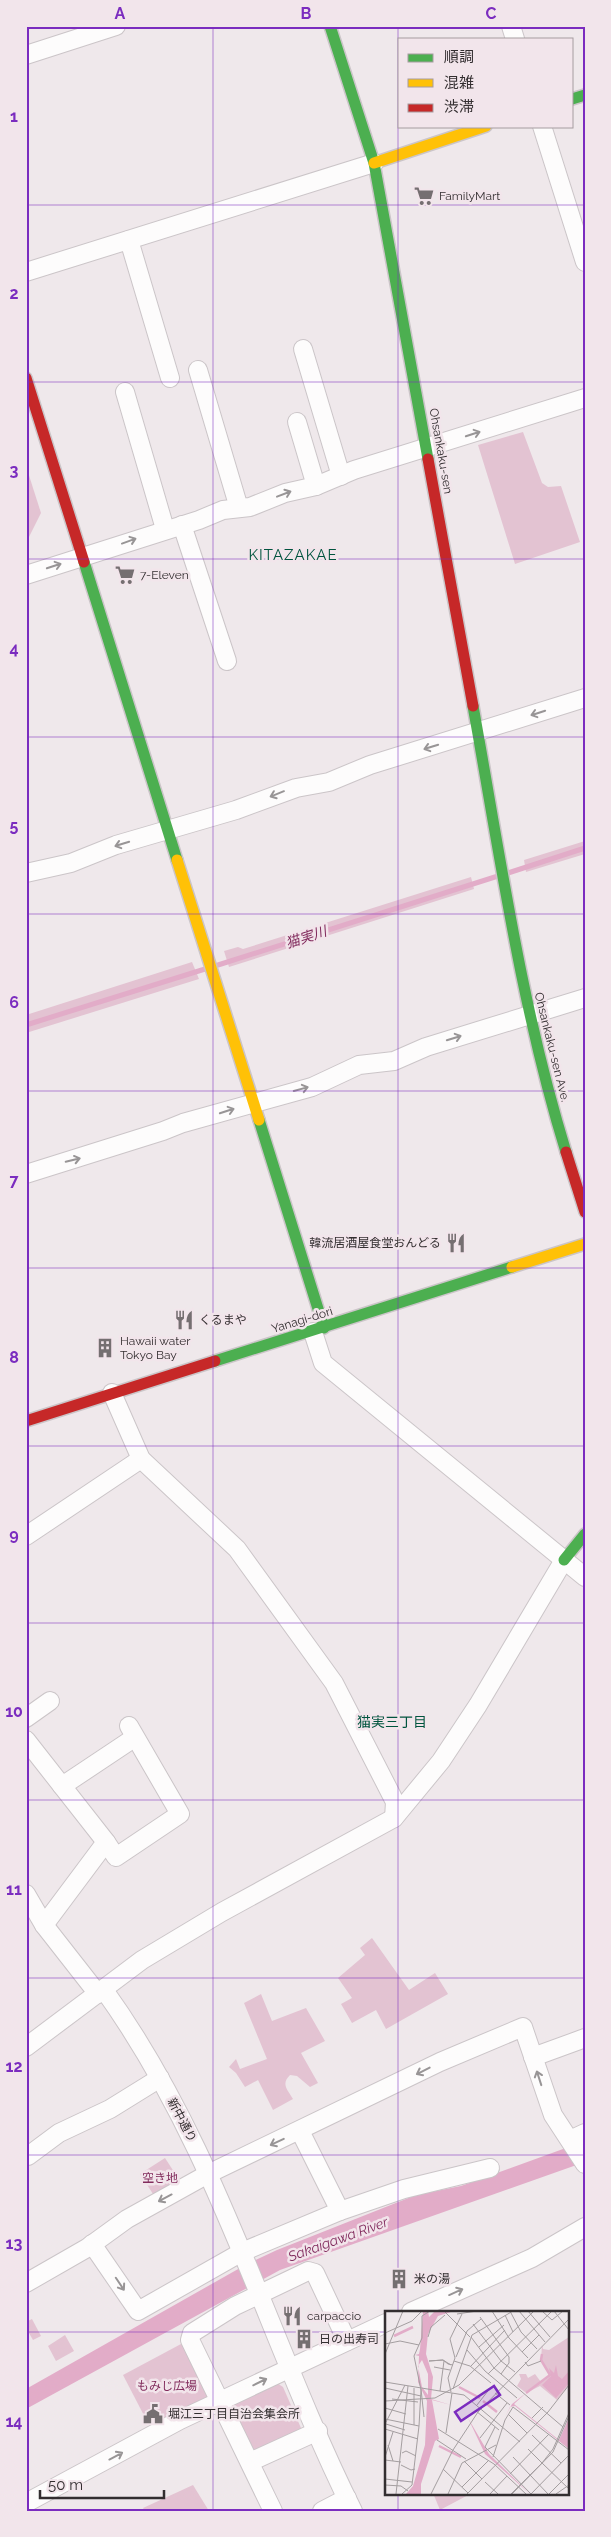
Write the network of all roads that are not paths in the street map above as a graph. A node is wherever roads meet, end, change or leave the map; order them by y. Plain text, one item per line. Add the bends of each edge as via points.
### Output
1 (116, 26) edge
2 (330, 26) edge
3 (511, 26) edge
4 (515, 38) edge
5 (26, 55) edge
6 (480, 128) edge
7 (543, 128) edge
8 (374, 163) junction
9 (129, 240) junction
10 (585, 262) edge
11 (26, 272) edge
12 (303, 349) dead end
13 (198, 370) dead end
14 (26, 378) edge
15 (170, 378) dead end
16 (125, 392) dead end
17 (585, 398) edge
18 (296, 422) dead end
19 (427, 449) junction
20 (341, 476) junction
21 (316, 486) junction
22 (239, 508) junction
23 (174, 527) junction
24 (82, 557) junction
25 (26, 575) edge
26 (227, 661) dead end
27 (585, 698) edge
28 (478, 732) junction
29 (169, 830) junction
30 (26, 873) edge
31 (505, 885) joint
32 (585, 998) edge
33 (529, 1015) junction
34 (254, 1102) junction
35 (26, 1174) edge
36 (585, 1212) edge
37 (585, 1244) edge
38 (318, 1330) junction
39 (112, 1394) junction
40 (26, 1421) edge
41 (141, 1460) junction
42 (585, 1534) edge
43 (26, 1536) edge
44 (564, 1560) junction
45 (585, 1578) edge
46 (50, 1701) dead end
47 (26, 1718) edge
48 (26, 1740) edge
49 (62, 1786) junction
50 (394, 1818) junction
51 (106, 1842) junction
52 (26, 1894) edge
53 (44, 1925) junction
54 (101, 1992) junction
55 (585, 2038) edge
56 (26, 2047) edge
57 (533, 2057) junction
58 (160, 2078) junction
59 (300, 2131) junction
60 (576, 2140) edge
61 (28, 2156) dead end
62 (585, 2164) edge
63 (490, 2168) dead end
64 (208, 2174) junction
65 (340, 2211) junction
66 (585, 2227) edge
67 (92, 2244) junction
68 (244, 2255) junction
69 (26, 2283) edge
70 (258, 2290) junction
71 (413, 2311) edge
72 (385, 2323) edge
73 (347, 2341) junction
74 (291, 2367) junction
75 (221, 2401) junction
76 (318, 2431) junction
77 (250, 2462) junction
78 (26, 2504) edge
79 (350, 2504) edge
80 (273, 2511) edge
81 (322, 2511) edge

1 - 5 street
2 - 8 street, Ohsankaku-sen
3 - 4 street
6 - 8 street
7 - 10 street
8 - 9 street
8 - 19 street, Ohsankaku-sen
9 - 11 street
9 - 15 street
12 - 20 street
13 - 22 street
14 - 24 street
16 - 23 street
19 -> 17 street
18 - 21 street
19 - 20 street
19 - 28 street, Ohsankaku-sen
20 - 21 street
22 -> 21 street
22 - 23 street via 223,510
24 -> 23 street
23 - 26 street
25 -> 24 street
24 - 29 street
27 -> 28 street
28 -> 29 street via 370,765 329,782 296,788 256,804
28 - 31 street, Ohsankaku-sen
29 -> 30 street via 116,845 71,863
29 - 34 street
31 - 33 street, Ohsankaku-sen Ave.
32 - 33 street
34 -> 33 street via 312,1086 359,1065 394,1061 426,1047
33 - 36 street, Ohsankaku-sen Ave. via 545,1083
35 -> 34 street
34 - 38 street
37 - 38 street, Yanagi-dori
38 - 39 street, Yanagi-dori
38 - 44 street via 323,1363
39 - 40 street, Yanagi-dori
39 - 41 street
41 - 43 street
41 - 50 street via 237,1549 334,1683 395,1802
42 - 44 street
44 - 45 street
44 - 50 street via 478,1705 441,1761
46 - 47 street
48 - 49 street
49 - 51 street
49 - 51 street via 131,1732 180,1814 116,1857
50 - 54 street via 222,1912 142,1960
51 - 53 street
52 - 53 street, 新中通り
53 - 54 street, 新中通り
54 - 56 street
54 - 58 street, 新中通り via 136,2037
55 - 57 street
57 -> 59 street via 523,2027 440,2062
60 -> 57 street via 557,2124
58 - 61 street via 110,2109 59,2133
58 - 64 street, 新中通り
59 -> 64 street
59 - 65 street
60 - 62 street
63 - 65 street via 404,2189
64 -> 67 street via 127,2219
64 - 68 street, 新中通り
65 - 68 street
71 -> 66 street via 532,2258
67 -> 68 street via 138,2311
67 - 69 street
68 - 70 street, 新中通り
70 - 73 street via 307,2271 315,2273
70 - 74 street
70 - 75 street via 192,2333 190,2340
72 - 73 street
73 - 74 street
75 -> 74 street
74 - 76 street
75 - 77 street
78 -> 75 street
76 - 77 street
76 - 79 street
77 - 80 street
79 - 81 street

